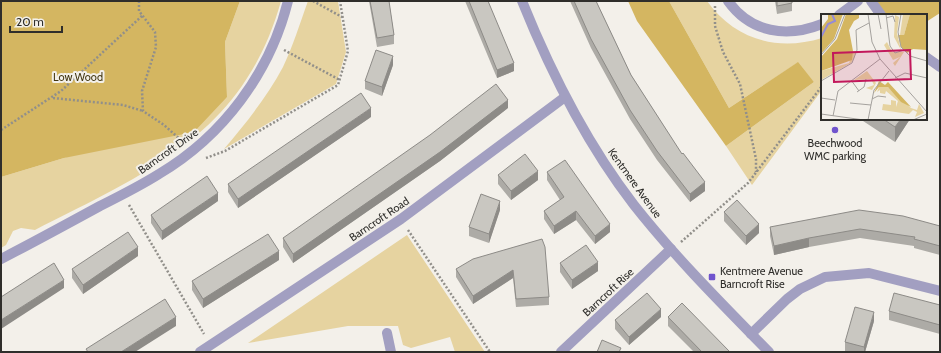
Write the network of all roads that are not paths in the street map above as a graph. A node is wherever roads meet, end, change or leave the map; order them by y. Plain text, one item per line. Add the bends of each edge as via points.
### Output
1 (288, 1) edge
2 (522, 1) edge
3 (728, 1) edge
4 (858, 1) edge
5 (871, 1) edge
6 (840, 14) edge
7 (880, 14) edge
8 (821, 24) edge
9 (927, 58) edge
10 (940, 67) edge
11 (565, 97) junction
12 (671, 250) junction
13 (1, 259) edge
14 (940, 291) edge
15 (387, 333) dead end
16 (751, 334) junction
17 (213, 349) edge
18 (200, 352) edge
19 (391, 352) edge
20 (561, 352) edge
21 (769, 352) edge

1 - 13 street, Barncroft Drive via 283,21 263,68 243,99 219,127 193,151 160,174
2 - 11 street, Kentmere Avenue
3 - 8 street via 746,21 763,28 787,32
4 - 6 street
5 - 7 street
9 - 10 street
11 - 12 street, Kentmere Avenue via 633,204
11 - 17 street, Barncroft Road via 401,219
12 - 16 street, Kentmere Avenue
12 - 20 street, Barncroft Rise
14 - 16 street via 868,273 825,277 786,298
15 - 19 street
16 - 21 street, Kentmere Avenue
17 - 18 street, Barncroft Road

